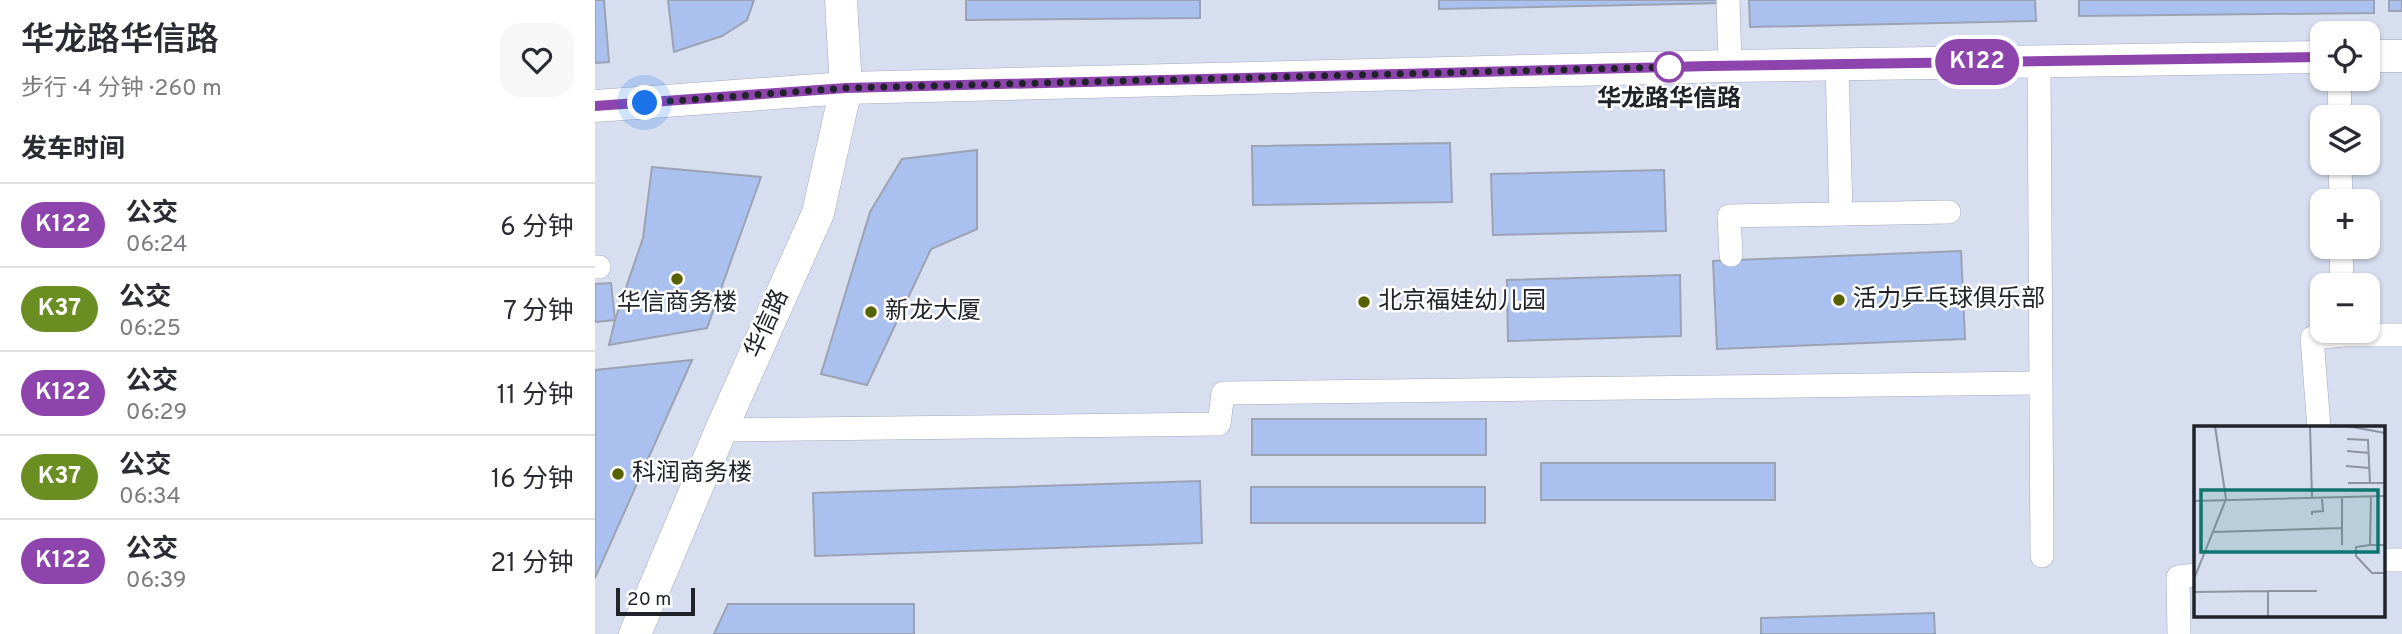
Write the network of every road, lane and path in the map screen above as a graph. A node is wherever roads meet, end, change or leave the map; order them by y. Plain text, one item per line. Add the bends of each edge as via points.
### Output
1 (841, 0) edge
2 (1728, 0) edge
3 (2380, 56) edge
4 (2402, 56) edge
5 (2310, 57) edge
6 (2039, 62) junction
7 (1837, 65) junction
8 (1730, 66) junction
9 (846, 88) junction
10 (595, 106) edge
11 (1949, 212) dead end
12 (1841, 214) junction
13 (1731, 255) dead end
14 (2380, 334) edge
15 (2402, 335) edge
16 (2312, 343) edge
17 (2040, 383) junction
18 (2319, 426) edge
19 (721, 430) junction
20 (2042, 556) dead end
21 (2194, 575) edge
22 (635, 634) edge
23 (2179, 634) edge

1 - 9 main road, 华信路
2 - 8 street
3 - 4 main road
5 - 6 main road
6 - 7 main road
6 - 17 street
7 - 8 main road
7 - 12 street
8 - 9 main road
9 - 10 main road
9 - 19 main road, 华信路 via 818,213
11 - 12 street
12 - 13 street via 1728,216
14 - 15 street
16 - 18 street
17 - 19 street via 1223,393 1219,424
17 - 20 street
19 - 22 main road, 华信路
21 - 23 street via 2178,577

